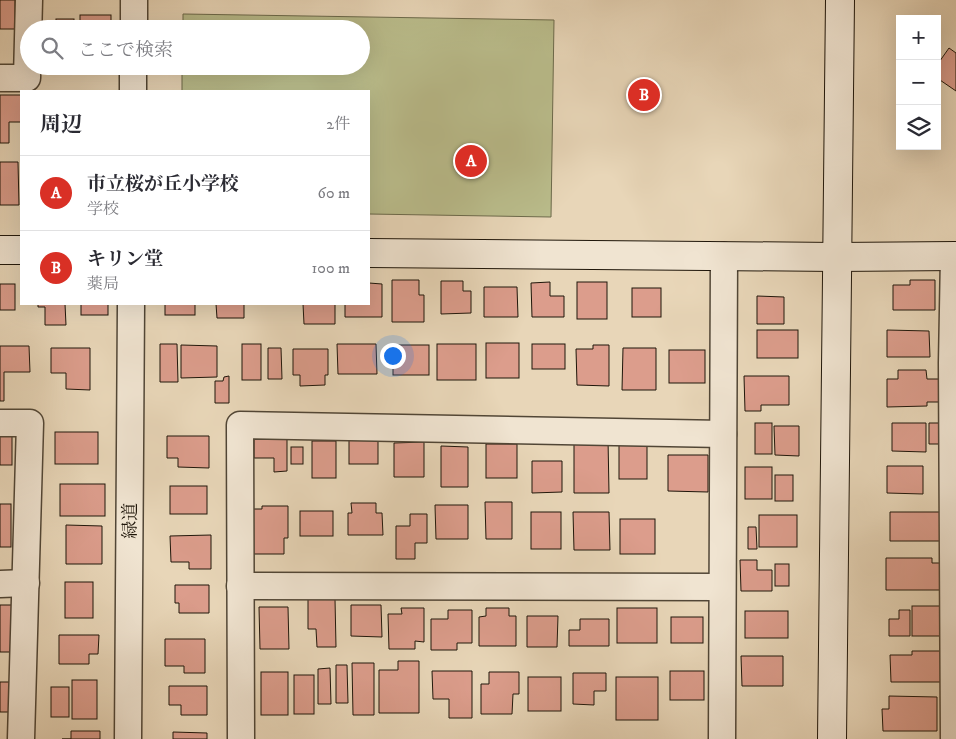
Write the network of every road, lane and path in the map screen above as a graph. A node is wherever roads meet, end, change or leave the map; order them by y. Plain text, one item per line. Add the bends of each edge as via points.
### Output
1 (28, 0) edge
2 (134, 0) edge
3 (840, 0) edge
4 (28, 20) edge
5 (134, 20) edge
6 (27, 75) edge
7 (133, 75) edge
8 (0, 78) edge
9 (133, 90) edge
10 (0, 250) edge
11 (20, 250) edge
12 (370, 253) edge
13 (724, 256) junction
14 (955, 256) edge
15 (836, 257) junction
16 (131, 305) edge
17 (954, 363) edge
18 (0, 423) edge
19 (723, 434) junction
20 (0, 584) edge
21 (26, 584) junction
22 (240, 586) junction
23 (722, 587) junction
24 (21, 739) edge
25 (128, 739) edge
26 (241, 739) edge
27 (722, 739) edge
28 (832, 739) edge
29 (954, 739) edge

1 - 4 street
2 - 5 street
3 - 15 street
6 - 8 street via 27,78
7 - 9 street
10 - 11 street
12 - 13 street
13 - 15 street
13 - 19 street
14 - 15 street
14 - 17 street
15 - 28 street
16 - 25 street, 緑道
17 - 29 street
18 - 21 street via 30,423
19 - 22 street via 240,425
19 - 23 street
20 - 21 street
21 - 24 street
22 - 23 street
22 - 26 street
23 - 27 street

